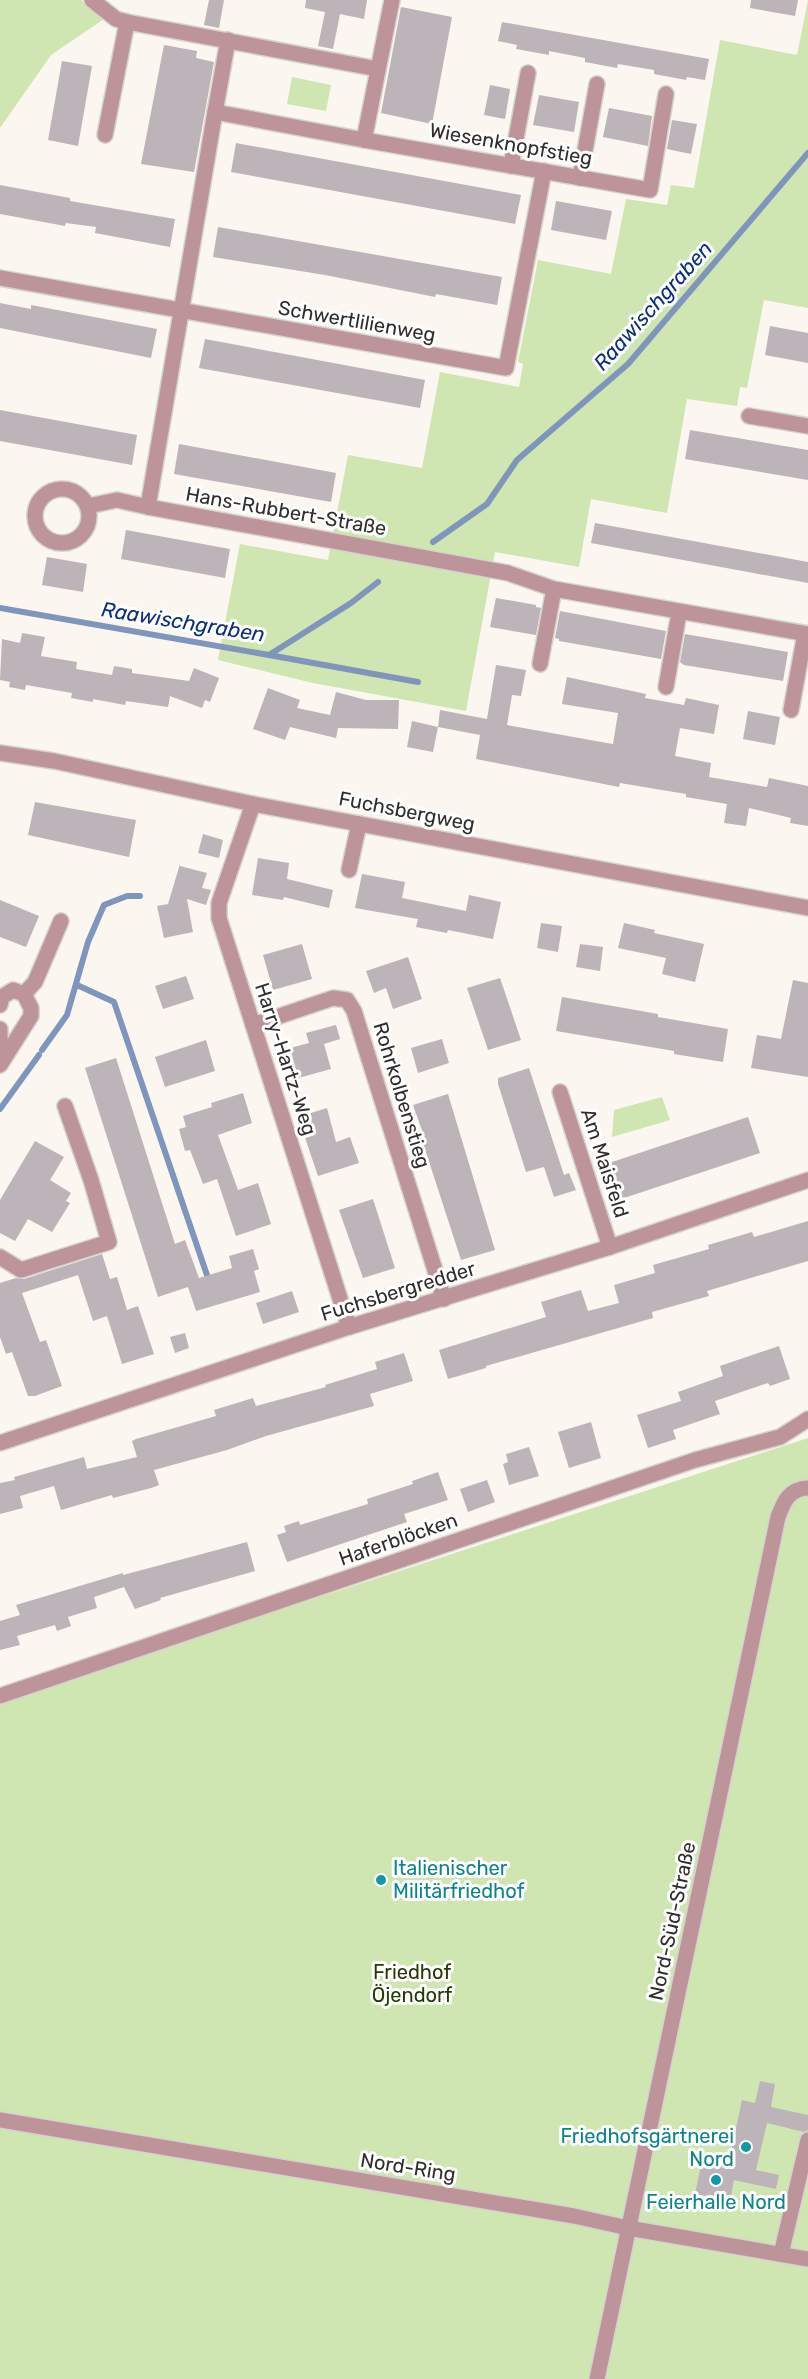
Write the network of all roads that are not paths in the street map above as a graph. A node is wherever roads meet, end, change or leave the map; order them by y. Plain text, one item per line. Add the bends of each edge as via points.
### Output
1 (92, 0) edge
2 (392, 0) edge
3 (127, 22) junction
4 (228, 40) junction
5 (378, 69) junction
6 (528, 73) dead end
7 (597, 84) dead end
8 (666, 94) dead end
9 (215, 112) junction
10 (105, 135) dead end
11 (364, 140) junction
12 (511, 166) junction
13 (544, 171) junction
14 (580, 177) junction
15 (2, 276) edge
16 (181, 311) junction
17 (749, 416) dead end
18 (808, 426) edge
19 (88, 506) dead end
20 (148, 507) junction
21 (554, 589) junction
22 (679, 612) junction
23 (807, 634) edge
24 (540, 664) dead end
25 (666, 687) dead end
26 (791, 710) dead end
27 (0, 753) edge
28 (253, 804) junction
29 (360, 824) junction
30 (349, 870) dead end
31 (808, 908) edge
32 (61, 921) dead end
33 (24, 994) junction
34 (0, 1005) edge
35 (253, 1024) junction
36 (0, 1029) edge
37 (0, 1065) edge
38 (560, 1092) dead end
39 (66, 1106) dead end
40 (808, 1180) edge
41 (610, 1247) junction
42 (0, 1257) edge
43 (444, 1299) junction
44 (349, 1327) junction
45 (808, 1419) edge
46 (0, 1443) edge
47 (808, 1488) edge
48 (0, 1696) edge
49 (0, 2121) edge
50 (808, 2140) edge
51 (804, 2172) edge
52 (628, 2228) junction
53 (781, 2254) junction
54 (808, 2259) edge
55 (597, 2379) edge

1 - 3 street via 116,19
2 - 5 street
3 - 4 street
3 - 10 street
4 - 5 street
4 - 9 street
5 - 11 street
6 - 12 street
7 - 14 street
8 - 14 street, Wiesenknopfstieg via 650,190
9 - 11 street
9 - 16 street
11 - 12 street, Wiesenknopfstieg
12 - 13 street, Wiesenknopfstieg
13 - 14 street, Wiesenknopfstieg
13 - 16 street, Schwertlilienweg via 506,368
15 - 16 street, Schwertlilienweg
16 - 20 street
17 - 18 street
19 - 20 street, Hans-Rubbert-Straße via 117,500
20 - 21 street, Hans-Rubbert-Straße via 508,573
21 - 22 street, Hans-Rubbert-Straße
21 - 24 street
22 - 23 street, Hans-Rubbert-Straße
22 - 25 street
23 - 26 street
27 - 28 street, Fuchsbergweg
28 - 29 street, Fuchsbergweg
28 - 35 street, Harry-Hartz-Weg via 219,903 219,918
29 - 30 street
29 - 31 street, Fuchsbergweg
32 - 33 street via 35,982
33 - 34 street via 13,990 2,997
33 - 37 street via 31,1017
35 - 43 street, Rohrkolbenstieg via 333,998 347,1000 354,1011
35 - 44 street, Harry-Hartz-Weg
36 - 37 street
38 - 41 street, Am Maisfeld
39 - 42 street via 109,1242 21,1270
40 - 41 street, Fuchsbergredder
41 - 43 street, Fuchsbergredder
43 - 44 street, Fuchsbergredder
44 - 46 street, Fuchsbergredder
45 - 48 street, Haferblöcken via 780,1437 695,1460
47 - 52 street, Nord-Süd-Straße via 789,1495 778,1517
49 - 52 street, Nord-Ring
50 - 51 street
51 - 53 street
52 - 53 street, Nord-Ring
52 - 55 street, Nord-Süd-Straße
53 - 54 street, Nord-Ring

